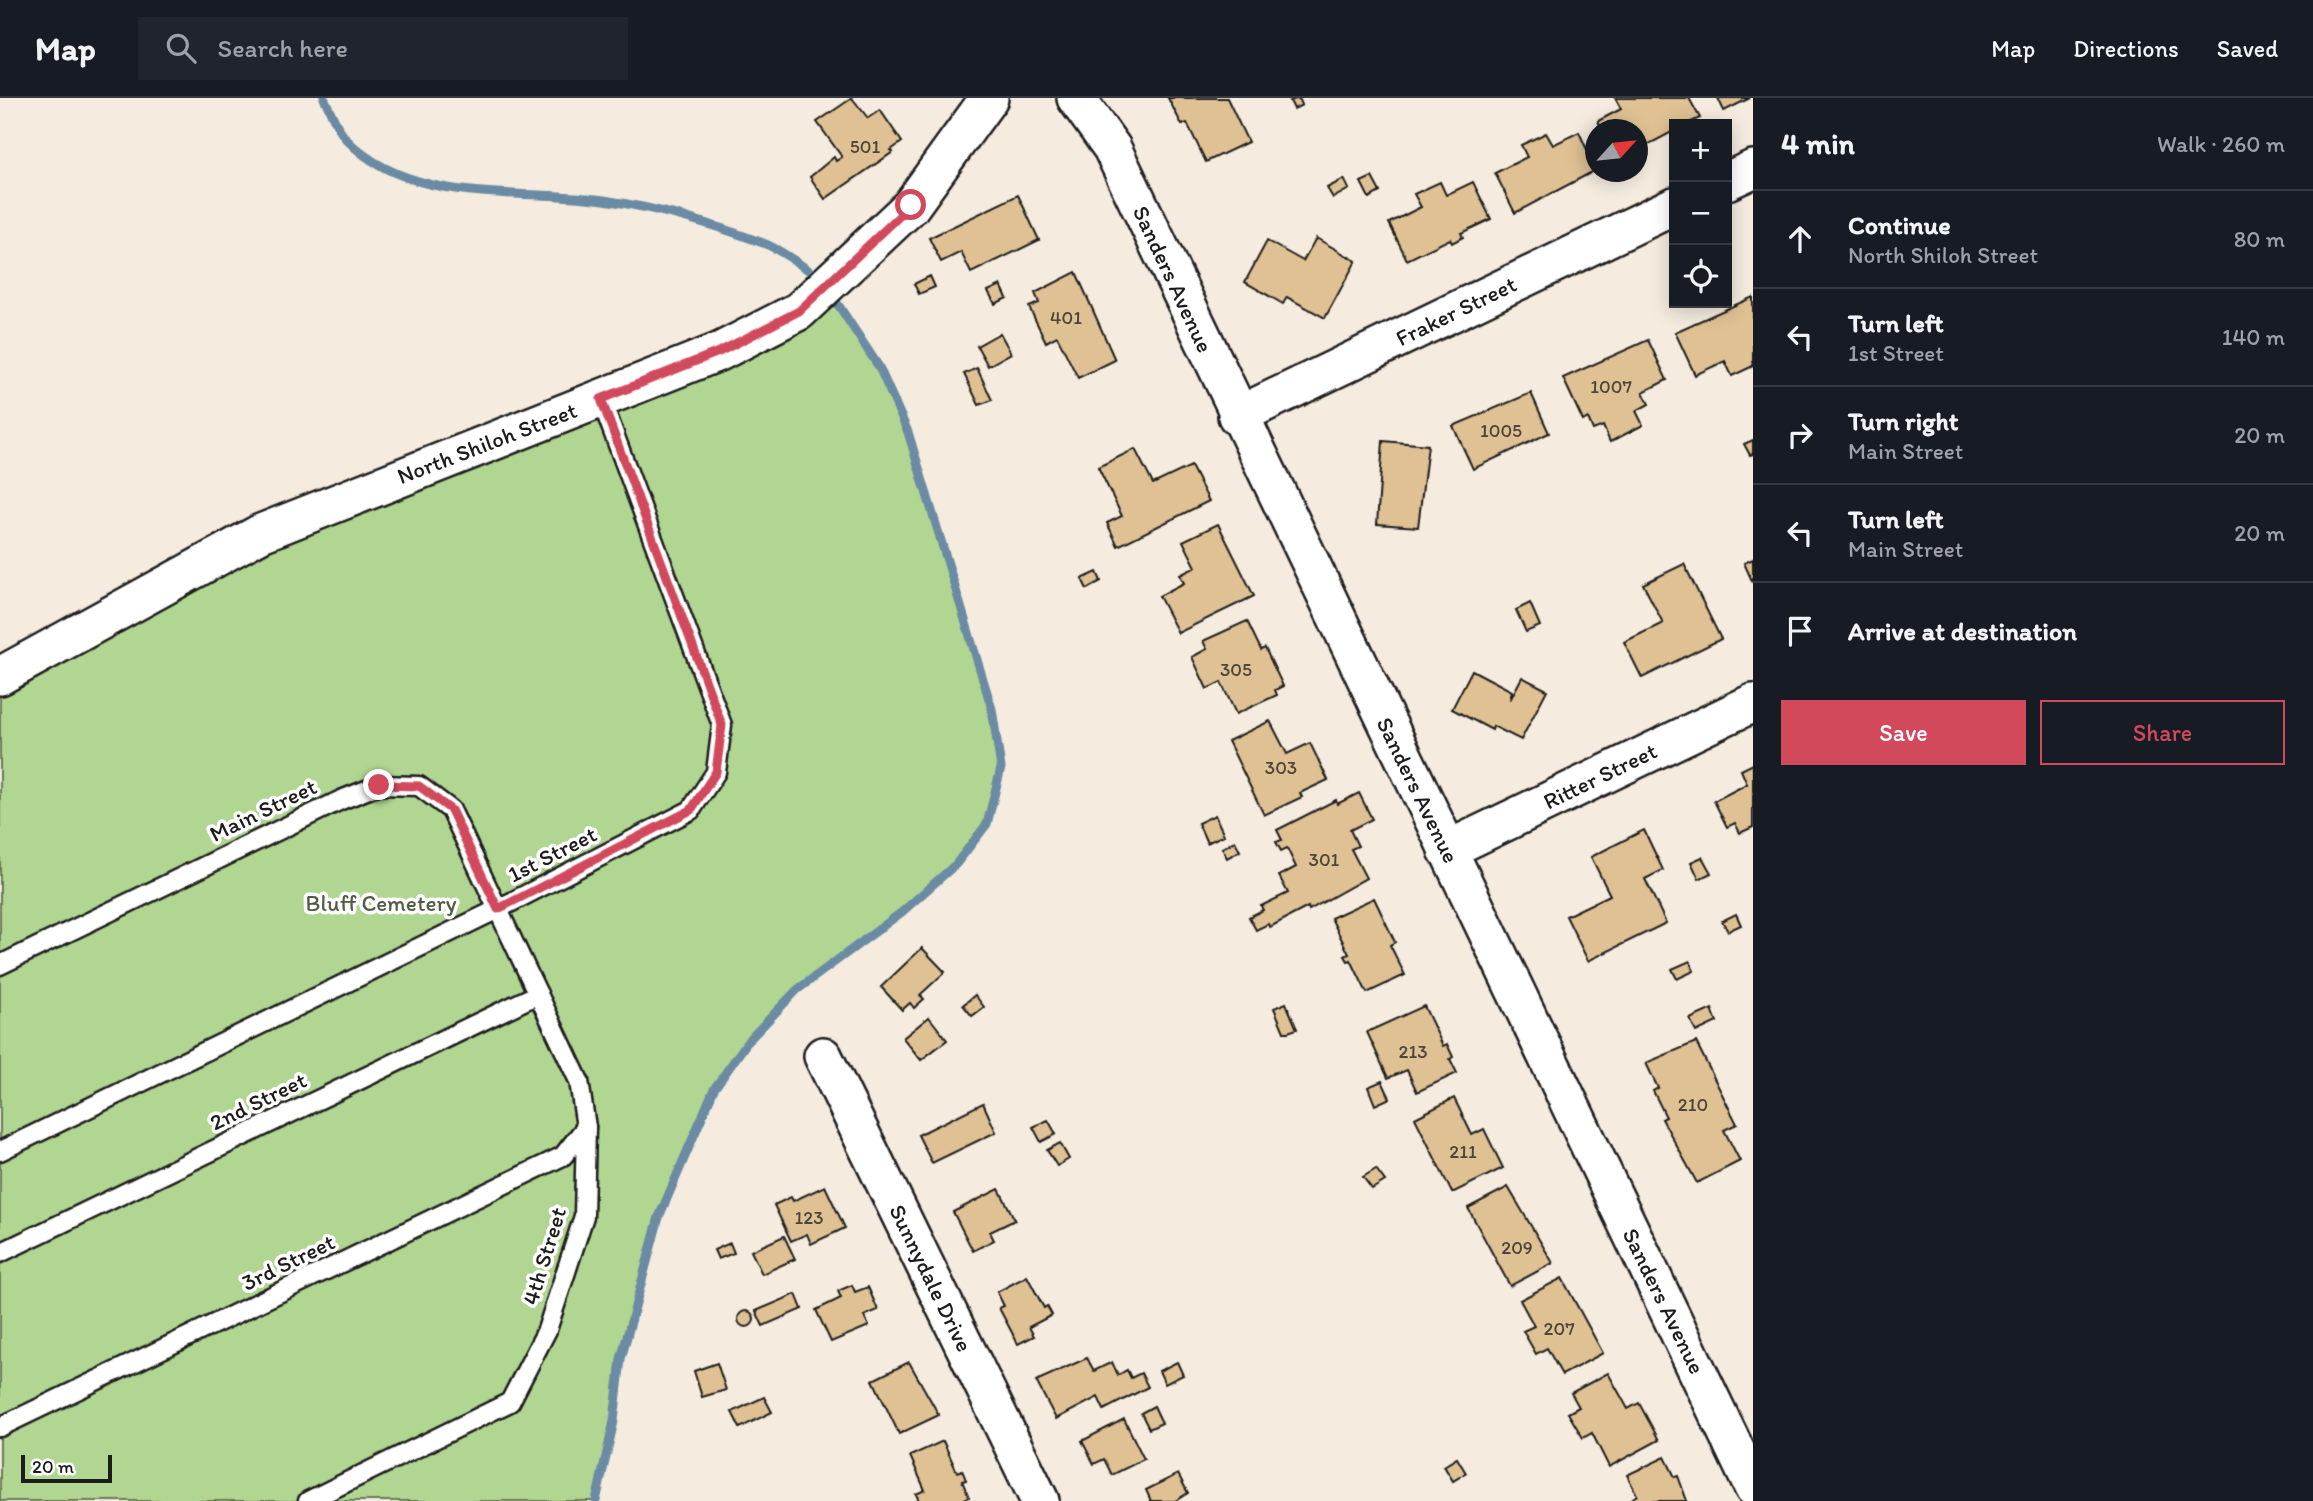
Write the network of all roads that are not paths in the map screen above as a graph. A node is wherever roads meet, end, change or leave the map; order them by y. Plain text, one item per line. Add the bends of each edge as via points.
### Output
1 (989, 98) edge
2 (1076, 98) edge
3 (1753, 169) edge
4 (1732, 179) edge
5 (1669, 208) edge
6 (601, 399) junction
7 (1237, 416) junction
8 (0, 676) edge
9 (1753, 703) edge
10 (1447, 850) junction
11 (498, 909) junction
12 (0, 965) edge
13 (538, 994) junction
14 (823, 1056) dead end
15 (586, 1127) junction
16 (0, 1151) edge
17 (0, 1253) edge
18 (0, 1427) edge
19 (1753, 1487) edge
20 (308, 1501) edge
21 (1040, 1501) edge

1 - 6 street, North Shiloh Street via 911,205 799,311 721,351
2 - 7 street, Sanders Avenue via 1112,148
3 - 4 street
5 - 7 street, Fraker Street
6 - 8 street, North Shiloh Street via 261,533
6 - 11 lane, 1st Street via 722,725 716,772 691,810
7 - 10 street, Sanders Avenue
9 - 10 street, Ritter Street
10 - 19 street, Sanders Avenue
11 - 12 lane, Main Street via 451,810 419,786 379,785
11 - 13 lane, 4th Street
11 - 16 lane, 1st Street
13 - 15 lane, 4th Street via 579,1081
13 - 17 lane, 2nd Street
14 - 21 street, Sunnydale Drive
15 - 18 lane, 3rd Street via 563,1156
15 - 20 lane, 4th Street via 584,1216 547,1330 510,1402

